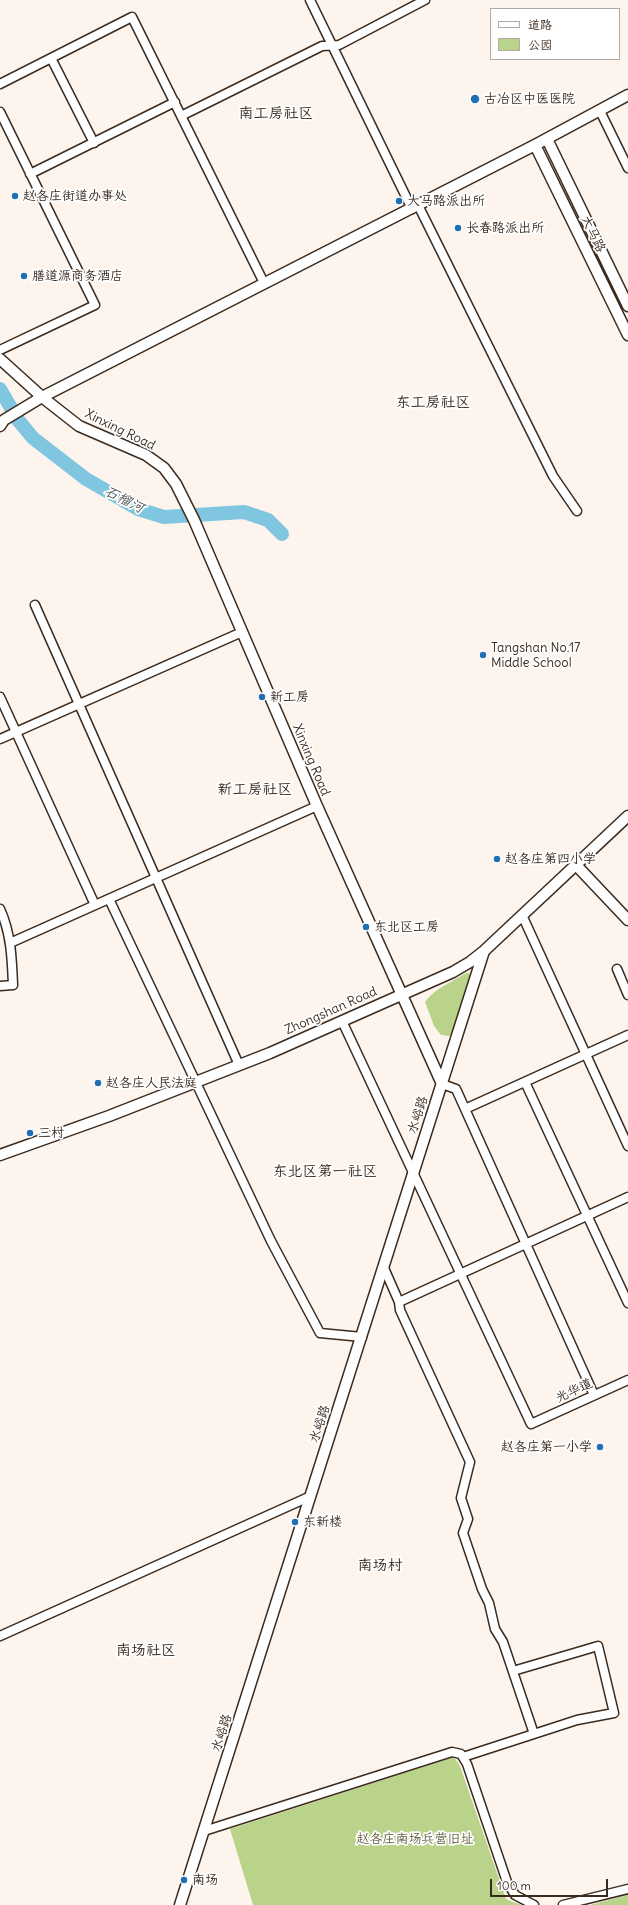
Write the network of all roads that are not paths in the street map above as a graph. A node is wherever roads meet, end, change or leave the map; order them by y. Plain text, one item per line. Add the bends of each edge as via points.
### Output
1 (310, 0) edge
2 (425, 0) edge
3 (332, 45) junction
4 (51, 58) junction
5 (0, 84) edge
6 (628, 95) edge
7 (175, 102) junction
8 (600, 111) junction
9 (0, 112) edge
10 (181, 116) junction
11 (547, 139) junction
12 (94, 143) junction
13 (535, 145) junction
14 (628, 168) edge
15 (30, 174) junction
16 (415, 207) junction
17 (264, 284) junction
18 (628, 306) edge
19 (628, 335) edge
20 (0, 350) edge
21 (0, 360) edge
22 (42, 397) junction
23 (2, 423) edge
24 (577, 511) dead end
25 (35, 605) dead end
26 (242, 632) junction
27 (0, 697) edge
28 (79, 704) junction
29 (16, 732) junction
30 (0, 739) edge
31 (317, 806) junction
32 (628, 816) edge
33 (576, 864) junction
34 (156, 878) junction
35 (109, 899) junction
36 (95, 905) junction
37 (0, 909) edge
38 (522, 915) junction
39 (628, 920) edge
40 (10, 943) junction
41 (484, 951) junction
42 (617, 970) dead end
43 (0, 986) edge
44 (400, 995) junction
45 (628, 995) edge
46 (342, 1021) junction
47 (628, 1035) edge
48 (586, 1054) junction
49 (239, 1065) junction
50 (195, 1082) junction
51 (525, 1082) junction
52 (442, 1084) junction
53 (465, 1109) junction
54 (628, 1146) edge
55 (0, 1156) edge
56 (413, 1174) junction
57 (628, 1197) edge
58 (587, 1215) junction
59 (526, 1243) junction
60 (384, 1268) junction
61 (460, 1274) junction
62 (399, 1302) junction
63 (628, 1303) edge
64 (362, 1337) junction
65 (628, 1380) edge
66 (594, 1395) junction
67 (311, 1496) junction
68 (0, 1636) edge
69 (513, 1671) junction
70 (534, 1734) junction
71 (463, 1757) junction
72 (204, 1831) junction
73 (628, 1889) edge
74 (180, 1905) edge
75 (534, 1905) edge
76 (563, 1905) edge

1 - 3 street
2 - 3 street via 339,45
3 - 10 street via 322,46
3 - 16 street
4 - 5 street
4 - 7 street via 132,17
4 - 12 street
6 - 8 street
7 - 10 street
7 - 12 street
8 - 11 street
8 - 14 street
9 - 15 street
10 - 17 street
11 - 13 street
11 - 18 street, 大马路
12 - 15 street
13 - 16 street
13 - 19 street, 大马路
15 - 20 street via 95,304
16 - 17 street
16 - 24 street via 553,476
17 - 22 street
21 - 22 street, Xinxing Road
22 - 23 street
22 - 26 street, Xinxing Road via 79,426 146,455 164,468 187,505
25 - 28 street
26 - 28 street
26 - 31 street, Xinxing Road
27 - 29 street
28 - 29 street
28 - 34 street
29 - 30 street
29 - 36 street
31 - 34 street
31 - 44 street, Xinxing Road
32 - 33 street, Zhongshan Road
33 - 38 street, Zhongshan Road
33 - 39 street
34 - 35 street
34 - 49 street
35 - 36 street
35 - 50 street
36 - 40 street
37 - 40 street via 6,922
38 - 41 street, Zhongshan Road
38 - 48 street
40 - 43 street via 13,984
41 - 44 street, Zhongshan Road via 453,972
41 - 52 street, 水峪路
42 - 45 street
44 - 46 street, Zhongshan Road
44 - 52 street, Xinxing Road
46 - 49 street, Zhongshan Road
46 - 56 street
47 - 48 street
48 - 51 street
48 - 54 street
49 - 50 street, Zhongshan Road
50 - 55 street, Zhongshan Road
50 - 64 street via 271,1241 320,1333
51 - 53 street
51 - 58 street
52 - 53 street via 456,1089
52 - 56 street, 水峪路
53 - 59 street
56 - 60 street, 水峪路
56 - 61 street
57 - 58 street
58 - 59 street
58 - 63 street
59 - 61 street
59 - 66 street
60 - 62 street
60 - 64 street, 水峪路
61 - 62 street
61 - 66 street, 光华道 via 531,1424
62 - 69 street via 400,1310 470,1462 461,1498 468,1519 463,1533 489,1603 495,1629 503,1642
64 - 67 street, 水峪路
65 - 66 street, 光华道
67 - 68 street
67 - 72 street, 水峪路
69 - 70 street
69 - 70 street via 598,1646 614,1713 577,1720
70 - 71 street
71 - 72 street via 452,1752
71 - 75 street via 507,1882 515,1895
72 - 74 street, 水峪路
73 - 76 street

